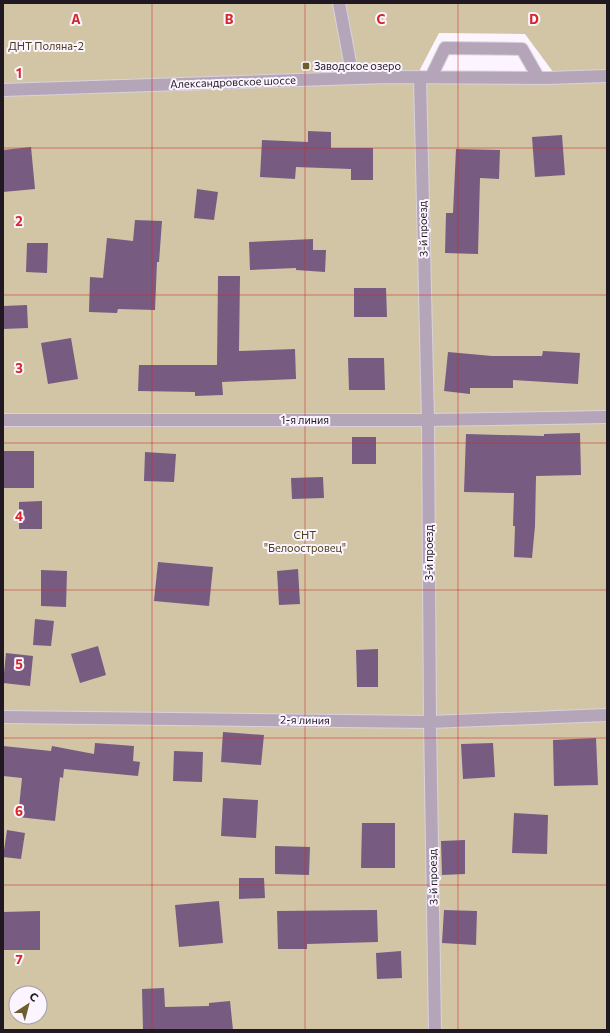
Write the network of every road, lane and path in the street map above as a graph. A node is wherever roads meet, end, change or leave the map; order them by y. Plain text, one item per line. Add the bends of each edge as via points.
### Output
1 (339, 3) edge
2 (607, 76) edge
3 (425, 77) junction
4 (538, 77) junction
5 (353, 78) junction
6 (3, 90) edge
7 (607, 417) edge
8 (3, 420) edge
9 (428, 420) junction
10 (607, 715) edge
11 (3, 717) edge
12 (430, 722) junction
13 (435, 1030) edge

1 - 5 street
2 - 4 street, Александровское шоссе
3 - 4 street, Александровское шоссе
3 - 4 street via 446,48 522,48
3 - 5 street, Александровское шоссе
3 - 9 street, 3-й проезд
5 - 6 street, Александровское шоссе
7 - 9 street, 1-я линия
8 - 9 street, 1-я линия
9 - 12 street, 3-й проезд
10 - 12 street, 2-я линия
11 - 12 street, 2-я линия
12 - 13 street, 3-й проезд

